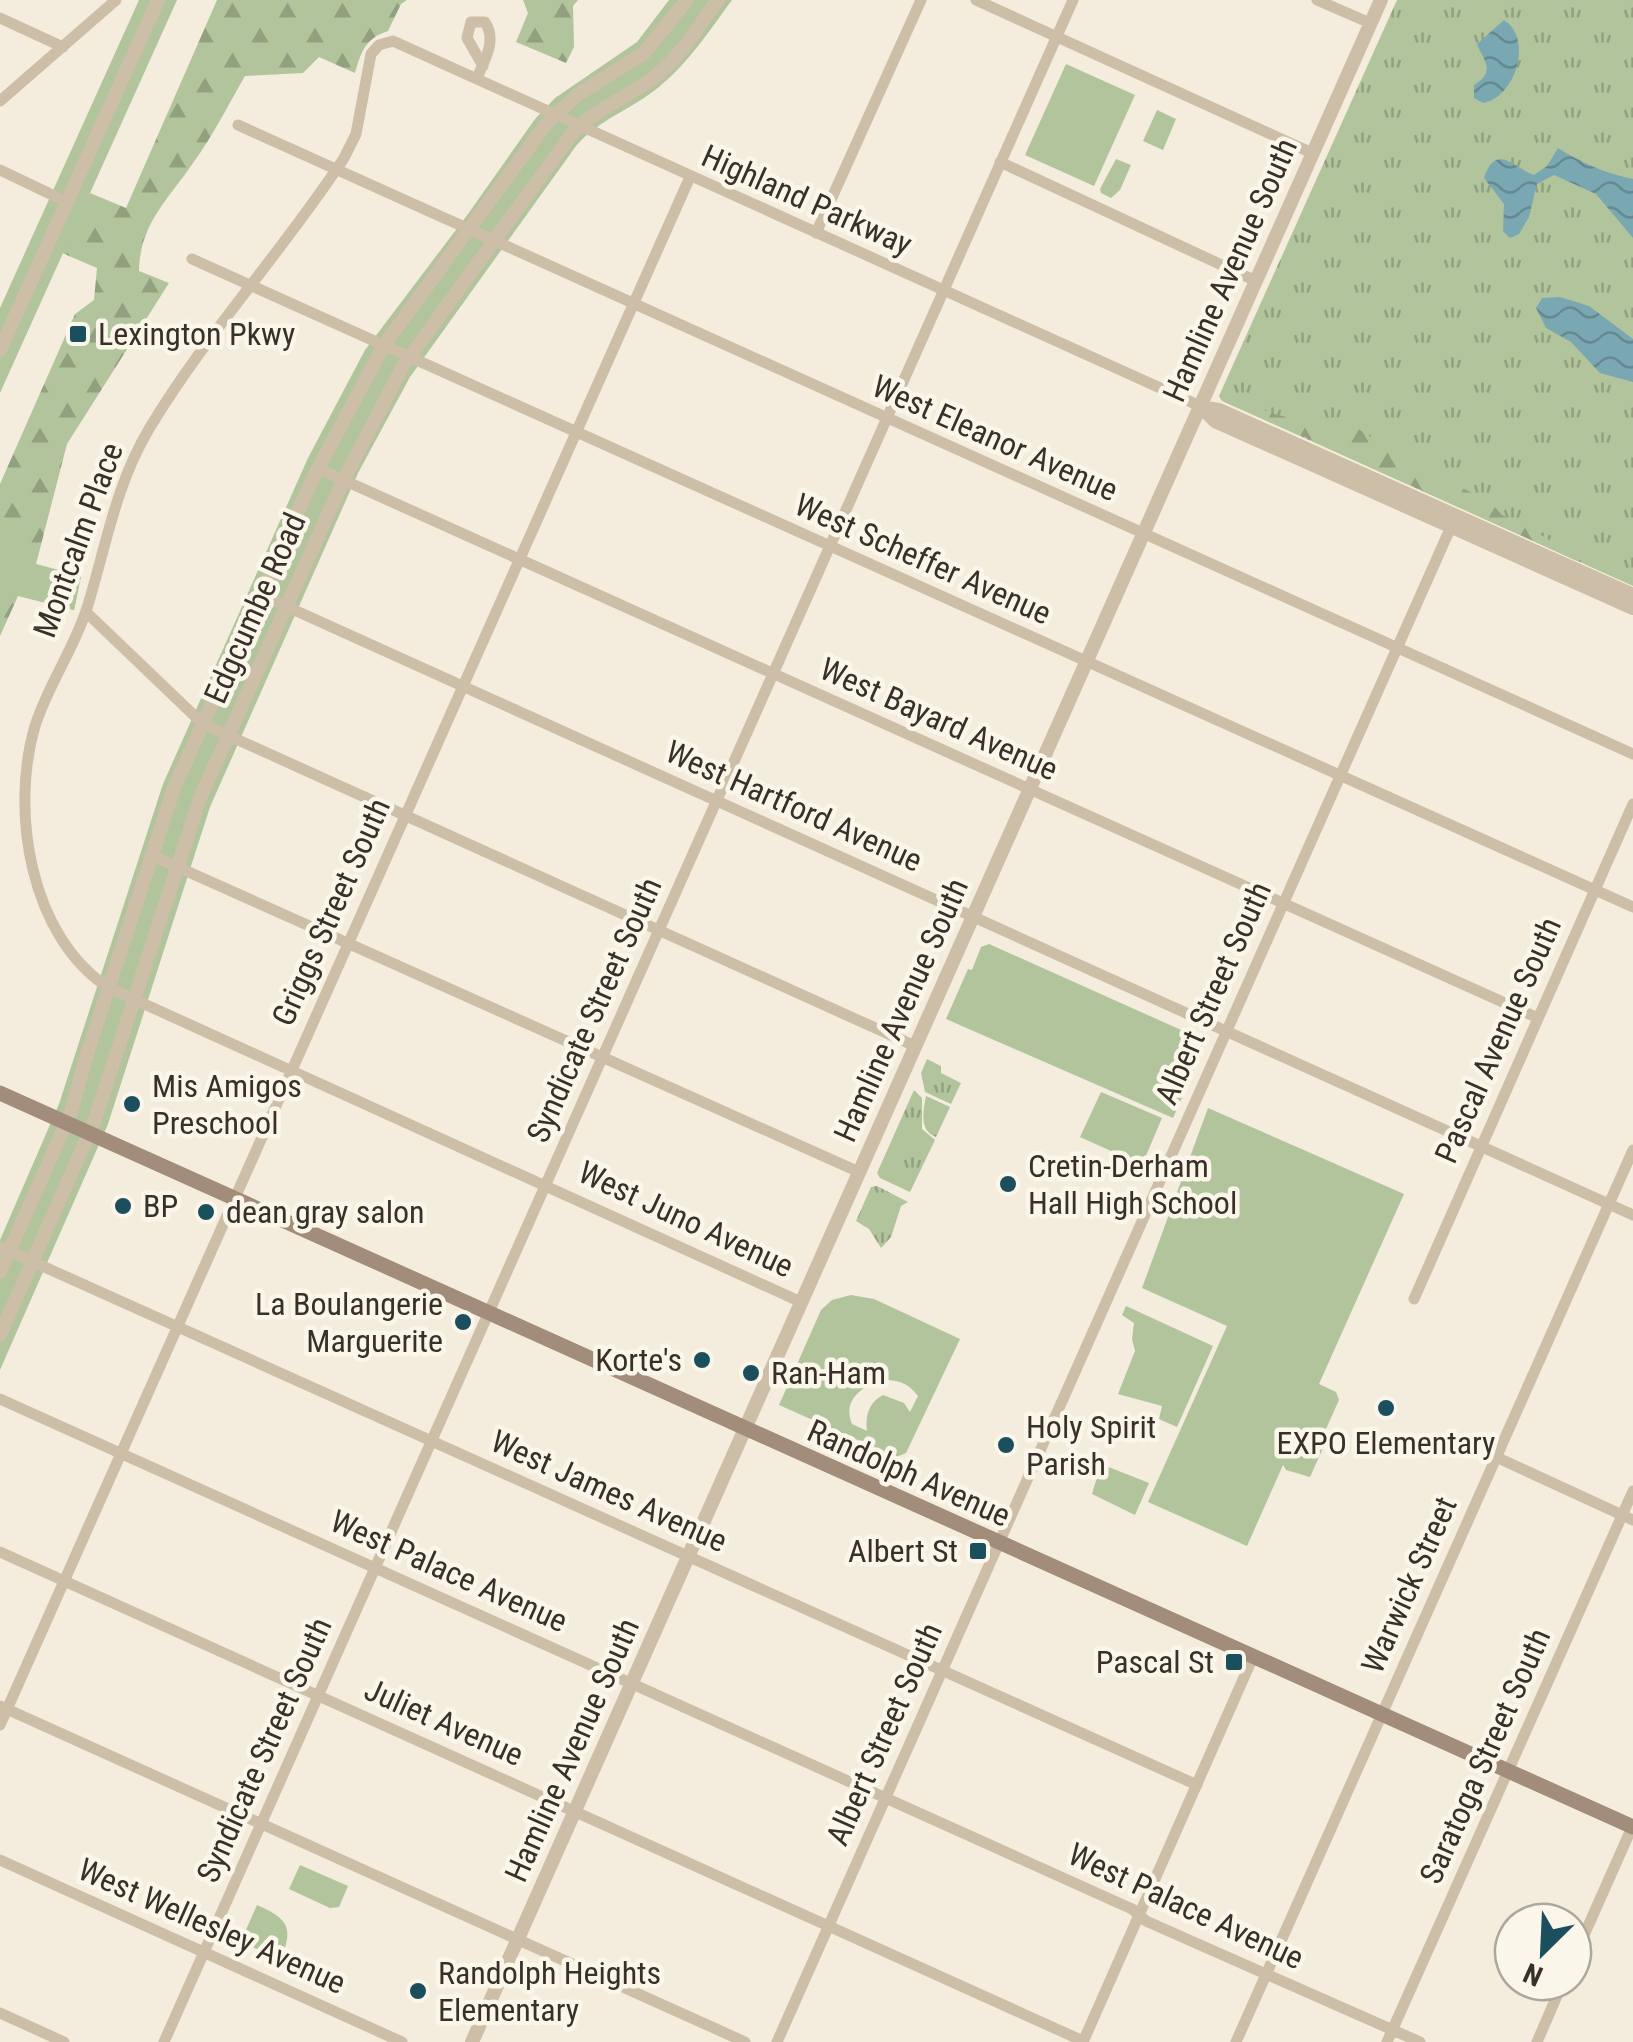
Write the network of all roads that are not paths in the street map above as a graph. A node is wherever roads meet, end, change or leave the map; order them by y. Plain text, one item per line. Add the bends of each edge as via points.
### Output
1 (116, 0) edge
2 (158, 0) edge
3 (688, 0) edge
4 (718, 0) edge
5 (921, 0) edge
6 (976, 0) edge
7 (1073, 0) edge
8 (1318, 0) edge
9 (1380, 0) edge
10 (0, 18) edge
11 (1370, 24) junction
12 (1057, 37) junction
13 (393, 41) joint
14 (63, 47) junction
15 (0, 101) edge
16 (554, 116) junction
17 (238, 125) dead end
18 (579, 126) junction
19 (1312, 153) junction
20 (1000, 162) junction
21 (0, 170) edge
22 (336, 170) junction
23 (690, 177) junction
24 (67, 202) junction
25 (470, 231) junction
26 (816, 233) junction
27 (495, 240) junction
28 (192, 259) dead end
29 (1256, 280) junction
30 (252, 286) junction
31 (944, 292) junction
32 (633, 304) junction
33 (384, 345) junction
34 (0, 350) edge
35 (410, 356) junction
36 (1200, 406) junction
37 (888, 419) junction
38 (575, 432) junction
39 (319, 469) junction
40 (342, 481) junction
41 (1453, 521) junction
42 (1144, 535) junction
43 (830, 547) junction
44 (518, 560) junction
45 (260, 595) junction
46 (1633, 595) edge
47 (286, 606) junction
48 (1633, 608) edge
49 (86, 612) junction
50 (1396, 648) junction
51 (1086, 662) junction
52 (774, 675) junction
53 (462, 686) junction
54 (202, 724) junction
55 (228, 735) junction
56 (1633, 754) edge
57 (1340, 775) junction
58 (1029, 790) junction
59 (717, 802) junction
60 (1633, 804) edge
61 (404, 815) junction
62 (153, 856) junction
63 (177, 866) junction
64 (1594, 890) junction
65 (1282, 904) junction
66 (1633, 907) edge
67 (972, 917) junction
68 (660, 930) junction
69 (347, 942) junction
70 (109, 988) junction
71 (134, 999) junction
72 (1538, 1018) junction
73 (1226, 1032) junction
74 (915, 1046) junction
75 (603, 1057) junction
76 (290, 1070) junction
77 (0, 1094) edge
78 (66, 1124) junction
79 (89, 1134) junction
80 (1481, 1146) junction
81 (1633, 1150) edge
82 (859, 1172) junction
83 (546, 1184) junction
84 (232, 1198) junction
85 (1609, 1204) junction
86 (1633, 1214) edge
87 (5, 1249) edge
88 (33, 1262) junction
89 (0, 1272) edge
90 (1414, 1299) dead end
91 (801, 1302) junction
92 (488, 1314) junction
93 (176, 1326) junction
94 (0, 1335) edge
95 (0, 1399) edge
96 (744, 1430) junction
97 (432, 1442) junction
98 (119, 1452) junction
99 (1496, 1457) junction
100 (1633, 1492) edge
101 (1628, 1518) edge
102 (999, 1543) junction
103 (0, 1552) edge
104 (688, 1557) junction
105 (376, 1568) junction
106 (62, 1580) junction
107 (1253, 1657) junction
108 (942, 1671) junction
109 (632, 1684) junction
110 (318, 1696) junction
111 (3, 1708) edge
112 (1382, 1714) junction
113 (0, 1725) edge
114 (1508, 1771) junction
115 (1197, 1785) junction
116 (886, 1798) junction
117 (575, 1811) junction
118 (261, 1824) junction
119 (1633, 1826) edge
120 (0, 1860) edge
121 (1593, 1915) edge
122 (1139, 1916) junction
123 (828, 1927) junction
124 (518, 1940) junction
125 (204, 1952) junction
126 (1266, 1974) junction
127 (1554, 2002) edge
128 (0, 2013) edge
129 (1390, 2036) edge
130 (64, 2042) edge
131 (164, 2042) edge
132 (402, 2042) edge
133 (472, 2042) edge
134 (745, 2042) edge
135 (777, 2042) edge
136 (1083, 2042) edge
137 (1236, 2042) edge
138 (1420, 2042) edge
139 (1536, 2042) edge

1 - 14 street
2 - 24 street
3 - 16 street, Edgcumbe Road via 644,53
4 - 18 street, Edgcumbe Road via 659,74
5 - 26 street
6 - 12 street
7 - 12 street, Syndicate Street South
8 - 11 street
9 - 11 street, Hamline Avenue South
10 - 14 street
11 - 19 street, Hamline Avenue South
12 - 19 street
12 - 20 street, Syndicate Street South
13 - 16 street, Highland Parkway via 480,72
13 - 22 street, Montcalm Place via 371,54 356,134
14 - 15 street
16 - 18 street, Highland Parkway
16 - 25 street, Edgcumbe Road
17 - 22 street, West Eleanor Avenue
18 - 23 street, Highland Parkway
18 - 27 street, Edgcumbe Road
19 - 29 street, Hamline Avenue South
20 - 29 street
20 - 31 street, Syndicate Street South
21 - 24 street
22 - 25 street, West Eleanor Avenue
22 - 30 street, Montcalm Place
23 - 26 street, Highland Parkway
23 - 32 street, Griggs Street South
24 - 34 street
25 - 27 street, West Eleanor Avenue
25 - 33 street, Edgcumbe Road
26 - 31 street, Highland Parkway
27 - 32 street, West Eleanor Avenue
27 - 35 street, Edgcumbe Road
28 - 30 street, West Scheffer Avenue
29 - 36 street, Hamline Avenue South
30 - 33 street, West Scheffer Avenue
30 - 49 street, Montcalm Place via 168,399 133,459 108,522
31 - 36 street, Highland Parkway
31 - 37 street, Syndicate Street South
32 - 37 street, West Eleanor Avenue
32 - 38 street, Griggs Street South
33 - 35 street, West Scheffer Avenue
33 - 39 street, Edgcumbe Road
35 - 38 street, West Scheffer Avenue
35 - 40 street, Edgcumbe Road
36 - 41 street, Highland Parkway via 1215,421
36 - 42 street, Hamline Avenue South
37 - 42 street, West Eleanor Avenue
37 - 43 street, Syndicate Street South
38 - 43 street, West Scheffer Avenue
38 - 44 street, Griggs Street South
39 - 40 street, West Bayard Avenue
39 - 45 street, Edgcumbe Road
40 - 44 street, West Bayard Avenue
40 - 47 street, Edgcumbe Road
41 - 46 street, Highland Parkway
41 - 48 street, Highland Parkway
41 - 50 street, Albert Street South
42 - 50 street, West Eleanor Avenue
42 - 51 street, Hamline Avenue South
43 - 51 street, West Scheffer Avenue
43 - 52 street, Syndicate Street South
44 - 52 street, West Bayard Avenue
44 - 53 street, Griggs Street South
45 - 47 street, West Hartford Avenue
45 - 54 street, Edgcumbe Road
47 - 53 street, West Hartford Avenue
47 - 55 street, Edgcumbe Road
49 - 54 street
49 - 70 street, Montcalm Place via 36,724 25,828 34,874 54,921 93,978
50 - 56 street, West Eleanor Avenue
50 - 57 street, Albert Street South
51 - 57 street, West Scheffer Avenue
51 - 58 street, Hamline Avenue South
52 - 58 street, West Bayard Avenue
52 - 59 street, Syndicate Street South
53 - 59 street, West Hartford Avenue
53 - 61 street, Griggs Street South
54 - 55 street
54 - 62 street, Edgcumbe Road
55 - 61 street
55 - 63 street, Edgcumbe Road
57 - 64 street, West Scheffer Avenue
57 - 65 street, Albert Street South
58 - 65 street, West Bayard Avenue
58 - 67 street, Hamline Avenue South
59 - 67 street, West Hartford Avenue
59 - 68 street, Syndicate Street South
60 - 64 street, Pascal Avenue South
61 - 68 street
61 - 69 street, Griggs Street South
62 - 63 street
62 - 70 street, Edgcumbe Road
63 - 69 street
63 - 71 street, Edgcumbe Road
64 - 66 street, West Scheffer Avenue
64 - 72 street, Pascal Avenue South
65 - 72 street, West Bayard Avenue
65 - 73 street, Albert Street South
67 - 73 street, West Hartford Avenue
67 - 74 street, Hamline Avenue South
68 - 74 street
68 - 75 street, Syndicate Street South
69 - 75 street
69 - 76 street, Griggs Street South
70 - 71 street, West Juno Avenue
70 - 78 street, Edgcumbe Road
71 - 76 street, West Juno Avenue
71 - 79 street, Edgcumbe Road
72 - 80 street, Pascal Avenue South
73 - 80 street, West Hartford Avenue
73 - 102 street, Albert Street South
74 - 82 street, Hamline Avenue South
75 - 82 street
75 - 83 street, Syndicate Street South
76 - 83 street, West Juno Avenue
76 - 84 street, Griggs Street South
77 - 78 main road, Randolph Avenue
78 - 79 main road, Randolph Avenue
78 - 87 street, Edgcumbe Road
79 - 84 main road, Randolph Avenue
79 - 88 street, Edgcumbe Road
80 - 85 street, West Hartford Avenue
80 - 90 street, Pascal Avenue South
81 - 85 street, Warwick Street
82 - 91 street, Hamline Avenue South
83 - 91 street, West Juno Avenue
83 - 92 street, Syndicate Street South
84 - 92 main road, Randolph Avenue
84 - 93 street, Griggs Street South
85 - 86 street, West Hartford Avenue
85 - 99 street, Warwick Street
87 - 88 street, West James Avenue
87 - 89 street, Edgcumbe Road
88 - 93 street, West James Avenue
88 - 94 street, Edgcumbe Road
91 - 96 street, Hamline Avenue South
92 - 96 main road, Randolph Avenue
92 - 97 street, Syndicate Street South
93 - 97 street, West James Avenue
93 - 98 street, Griggs Street South
95 - 98 street, West Palace Avenue
96 - 102 main road, Randolph Avenue
96 - 104 street, Hamline Avenue South
97 - 104 street, West James Avenue
97 - 105 street, Syndicate Street South
98 - 105 street, West Palace Avenue
98 - 106 street, Griggs Street South
99 - 101 street
99 - 112 street, Warwick Street
100 - 101 street, Saratoga Street South
101 - 114 street, Saratoga Street South
102 - 107 main road, Randolph Avenue
102 - 108 street, Albert Street South
103 - 106 street, Juliet Avenue
104 - 108 street, West James Avenue
104 - 109 street, Hamline Avenue South
105 - 109 street, West Palace Avenue
105 - 110 street, Syndicate Street South
106 - 110 street, Juliet Avenue
106 - 111 street, Griggs Street South
107 - 112 main road, Randolph Avenue
107 - 115 street
108 - 115 street, West James Avenue
108 - 116 street, Albert Street South
109 - 116 street, West Palace Avenue
109 - 117 street, Hamline Avenue South
110 - 117 street, Juliet Avenue
110 - 118 street, Syndicate Street South
111 - 113 street, Griggs Street South
111 - 118 street
112 - 114 main road, Randolph Avenue
112 - 126 street, Warwick Street
114 - 119 main road, Randolph Avenue
114 - 129 street, Saratoga Street South
115 - 122 street
116 - 122 street, West Palace Avenue
116 - 123 street, Albert Street South
117 - 123 street, Juliet Avenue
117 - 124 street, Hamline Avenue South
118 - 124 street
118 - 125 street, Syndicate Street South
119 - 121 street
120 - 125 street, West Wellesley Avenue
122 - 126 street, West Palace Avenue
122 - 136 street
123 - 135 street, Albert Street South
123 - 136 street, Juliet Avenue
124 - 133 street, Hamline Avenue South
124 - 134 street
125 - 131 street, Syndicate Street South
125 - 132 street, West Wellesley Avenue
126 - 129 street, West Palace Avenue
126 - 137 street, Warwick Street
127 - 139 street
128 - 130 street
129 - 138 street, West Palace Avenue

